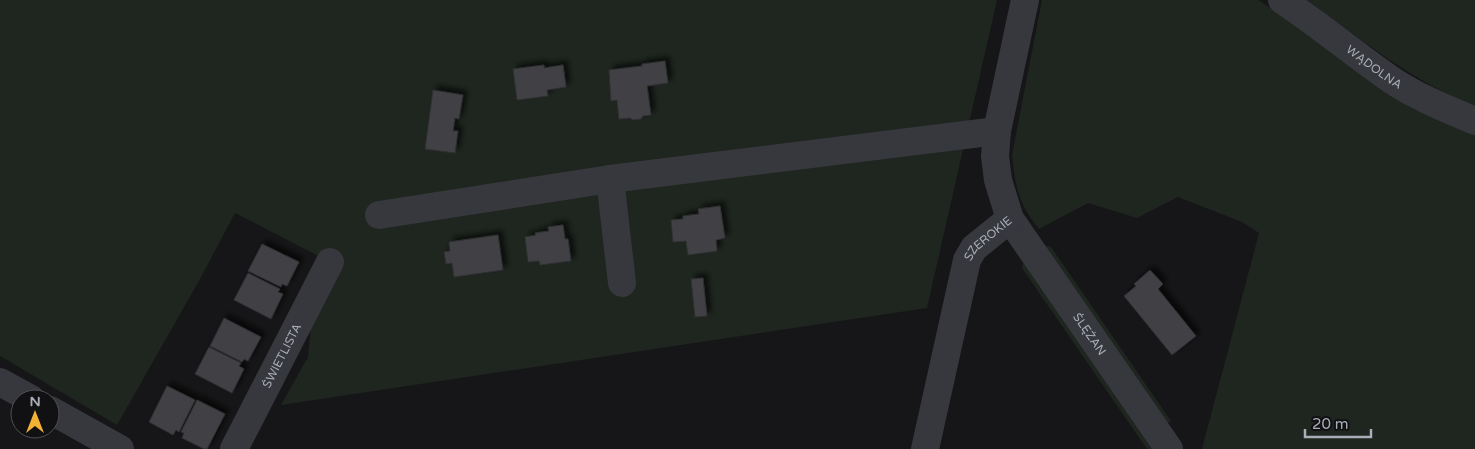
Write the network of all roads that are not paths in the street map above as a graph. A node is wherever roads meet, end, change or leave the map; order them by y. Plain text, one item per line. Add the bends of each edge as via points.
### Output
1 (1025, 0) edge
2 (1282, 0) edge
3 (1475, 121) edge
4 (997, 131) junction
5 (610, 179) junction
6 (379, 215) dead end
7 (1010, 219) junction
8 (330, 262) dead end
9 (622, 283) dead end
10 (0, 382) edge
11 (13, 389) edge
12 (60, 416) edge
13 (120, 449) edge
14 (234, 449) edge
15 (925, 449) edge
16 (1169, 449) edge

1 - 4 street, SZEROKIE
2 - 3 street, WĄDOLNA via 1393,81 1433,104
4 - 5 street
4 - 7 street, SZEROKIE via 996,169
5 - 6 street
5 - 9 street
7 - 15 street, SZEROKIE via 974,248 967,260
7 - 16 street, ŚLĘŻAN
8 - 14 street, ŚWIETLISTA
10 - 11 street
12 - 13 street

